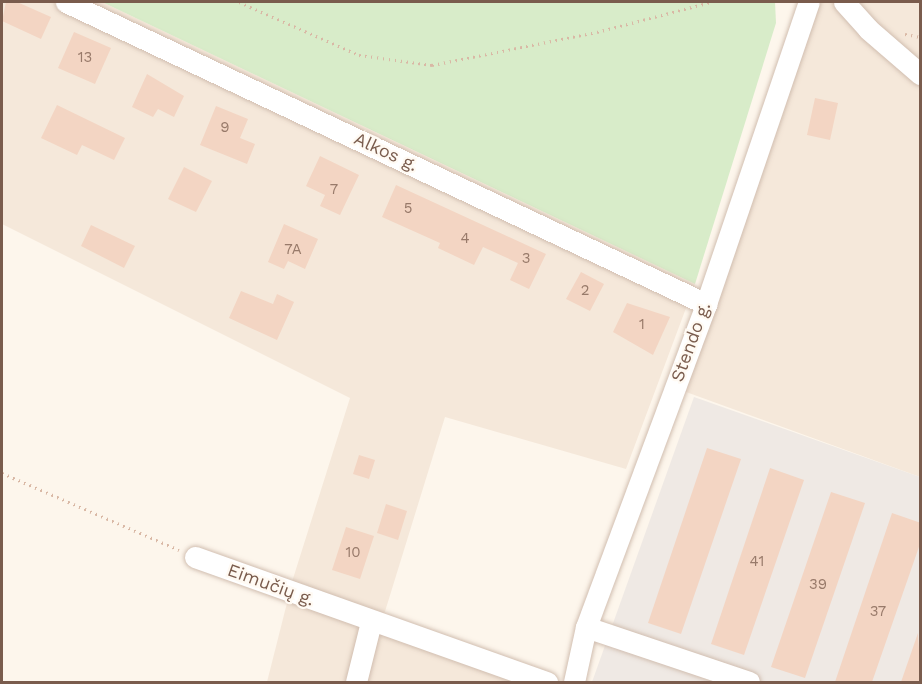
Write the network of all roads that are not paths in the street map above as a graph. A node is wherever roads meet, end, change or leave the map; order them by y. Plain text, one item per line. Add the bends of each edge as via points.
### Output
1 (66, 2) edge
2 (809, 2) edge
3 (844, 2) edge
4 (921, 74) edge
5 (706, 304) junction
6 (195, 557) road end
7 (371, 622) junction
8 (586, 627) junction
9 (356, 682) edge
10 (538, 682) edge
11 (573, 682) edge
12 (749, 682) edge

1 - 5 street, Alkos g.
2 - 5 street, Stendo g.
3 - 4 street via 868,29
5 - 8 street, Stendo g.
6 - 7 street, Eimučių g.
7 - 9 street
7 - 10 street, Eimučių g.
8 - 11 street, Stendo g.
8 - 12 street

